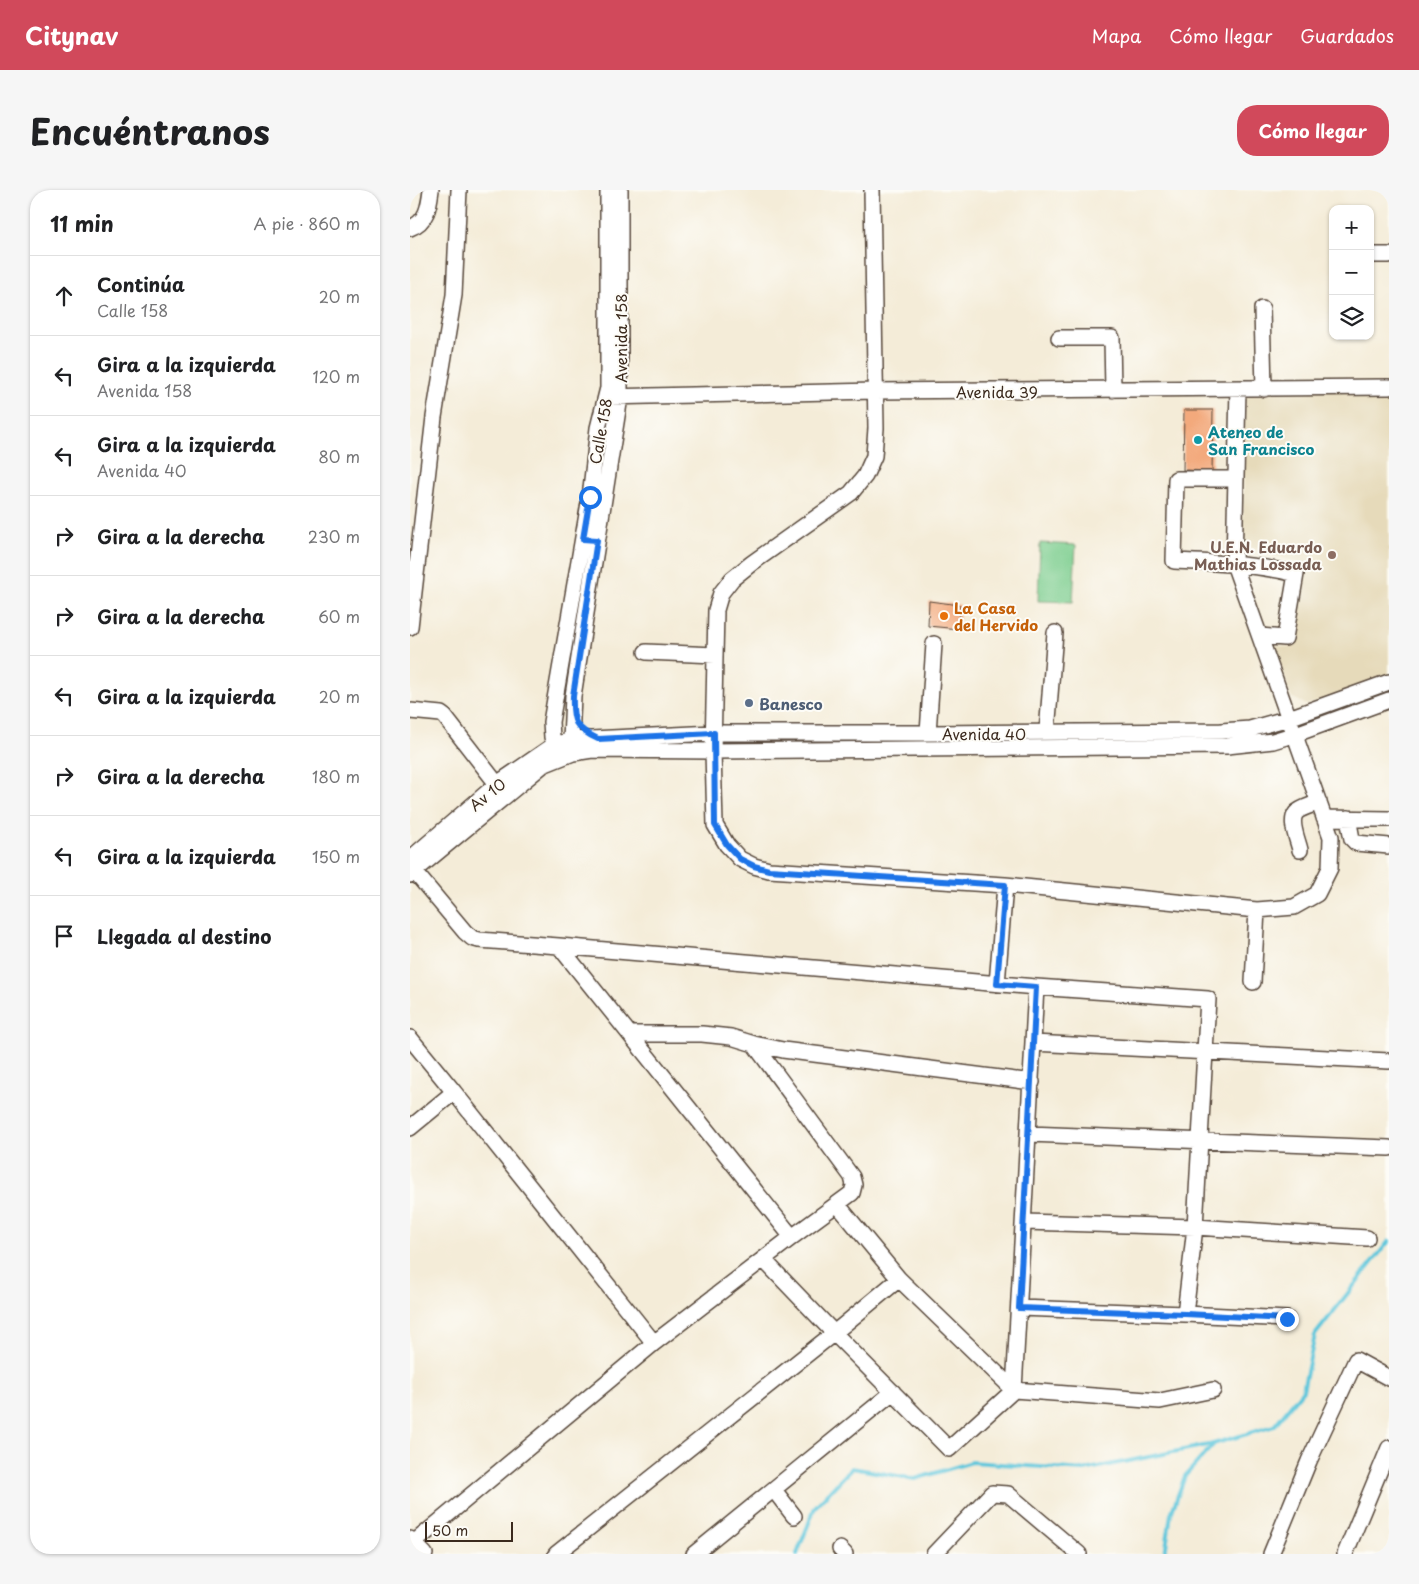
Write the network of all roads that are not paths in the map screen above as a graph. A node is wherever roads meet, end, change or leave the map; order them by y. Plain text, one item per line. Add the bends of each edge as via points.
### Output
1 (431, 190) edge
2 (459, 190) edge
3 (608, 190) edge
4 (620, 190) edge
5 (872, 190) edge
6 (410, 228) edge
7 (1374, 255) edge
8 (1389, 255) edge
9 (614, 264) junction
10 (1262, 309) dead end
11 (1059, 338) dead end
12 (1389, 387) edge
13 (1238, 389) junction
14 (1264, 389) junction
15 (1113, 390) junction
16 (875, 392) junction
17 (613, 397) junction
18 (1236, 479) junction
19 (1234, 564) junction
20 (410, 627) edge
21 (1055, 633) dead end
22 (1260, 636) junction
23 (573, 643) junction
24 (934, 644) dead end
25 (646, 652) dead end
26 (715, 655) junction
27 (1389, 682) edge
28 (1389, 700) edge
29 (410, 711) edge
30 (572, 714) junction
31 (1289, 718) junction
32 (551, 722) junction
33 (1047, 732) junction
34 (714, 733) junction
35 (928, 733) junction
36 (1296, 734) junction
37 (598, 739) junction
38 (564, 749) junction
39 (714, 751) junction
40 (532, 760) junction
41 (497, 784) junction
42 (1319, 802) junction
43 (1324, 818) junction
44 (1348, 818) junction
45 (1389, 819) edge
46 (1389, 846) edge
47 (1300, 850) dead end
48 (411, 868) edge
49 (1005, 885) junction
50 (1257, 910) junction
51 (560, 946) junction
52 (1253, 982) dead end
53 (997, 984) junction
54 (1036, 987) junction
55 (630, 1034) junction
56 (410, 1038) edge
57 (1033, 1043) junction
58 (754, 1044) junction
59 (1205, 1052) junction
60 (1389, 1061) edge
61 (1032, 1082) junction
62 (454, 1092) junction
63 (410, 1128) edge
64 (1029, 1134) junction
65 (1200, 1139) junction
66 (1389, 1148) edge
67 (836, 1204) junction
68 (1024, 1222) junction
69 (1194, 1227) junction
70 (792, 1237) junction
71 (1367, 1238) dead end
72 (763, 1259) junction
73 (899, 1279) junction
74 (1019, 1308) junction
75 (1185, 1314) junction
76 (1287, 1319) dead end
77 (834, 1333) junction
78 (654, 1344) junction
79 (1387, 1372) edge
80 (1014, 1390) junction
81 (1213, 1390) dead end
82 (893, 1392) junction
83 (1389, 1448) edge
84 (774, 1490) junction
85 (794, 1516) dead end
86 (411, 1543) edge
87 (1060, 1549) edge
88 (424, 1554) edge
89 (556, 1554) edge
90 (694, 1554) edge
91 (934, 1554) edge
92 (1079, 1554) edge
93 (1271, 1554) edge
94 (1345, 1554) edge

1 - 6 street via 425,218
2 - 20 street via 454,295 434,417
3 - 9 street, Calle 158
4 - 9 street
5 - 16 street
7 - 8 street
9 - 17 street, Calle 158 via 608,388
10 - 14 street
11 - 15 street via 1112,338
12 - 14 street, Avenida 39
13 - 14 street, Avenida 39
13 - 15 street, Avenida 39
13 - 18 street
15 - 16 street, Avenida 39
16 - 17 street, Avenida 39
16 - 26 street via 874,456 866,476 851,493 732,579 721,594 716,610
17 - 23 street, Calle 158 via 598,428 597,497
18 - 19 street
18 - 19 street via 1176,479 1174,561
19 - 22 street
19 - 22 street via 1296,574 1285,638
21 - 33 street
22 - 31 street
23 - 30 street
23 - 32 street, Calle 158
24 - 35 street
25 - 26 street
26 - 34 street
27 - 31 street, Avenida 40
28 - 36 street, Avenida 40
29 - 41 street via 445,717
30 - 37 street via 580,729
30 - 38 street
31 - 33 street, Avenida 40 via 1250,729 1221,731
31 - 36 street
32 - 38 street, Calle 158 via 552,737
32 - 40 street
33 - 35 street, Avenida 40
34 - 35 street, Avenida 40
34 - 37 street, Avenida 40
34 - 39 street
36 - 39 street, Avenida 40 via 1272,741 1227,746
36 - 42 street
37 - 38 street, Avenida 40
38 - 39 street, Avenida 40
38 - 40 street, Av 10
38 - 48 street
39 - 49 street via 715,825 740,859 754,866 769,870
40 - 41 street, Av 10
41 - 48 street, Av 10
42 - 43 street
42 - 47 street via 1295,815
43 - 44 street
43 - 50 street via 1331,837 1330,868 1318,894 1294,907
44 - 45 street
44 - 46 street via 1352,839 1356,843
48 - 51 street via 472,938
49 - 50 street
49 - 53 street
50 - 52 street
51 - 53 street
51 - 55 street
53 - 54 street
54 - 57 street
54 - 59 street via 1208,999
55 - 58 street via 702,1034 731,1037
55 - 70 street
56 - 62 street
57 - 59 street
57 - 61 street
58 - 61 street
58 - 67 street via 852,1177 852,1192
59 - 60 street
59 - 65 street
61 - 64 street
62 - 63 street
62 - 78 street
64 - 65 street
64 - 68 street
65 - 66 street
65 - 69 street
67 - 70 street
67 - 73 street
68 - 69 street
68 - 74 street
69 - 71 street
69 - 75 street
70 - 72 street
72 - 77 street
72 - 78 street
73 - 77 street
73 - 80 street
74 - 75 street
74 - 80 street
75 - 76 street
77 - 82 street
77 - 89 street
78 - 86 street
79 - 93 street via 1356,1360 1309,1460
80 - 81 street via 1160,1401
80 - 82 street via 949,1449
82 - 84 street
83 - 94 street
84 - 85 street
84 - 90 street
86 - 88 street
87 - 91 street via 1008,1494 992,1493
87 - 92 street

